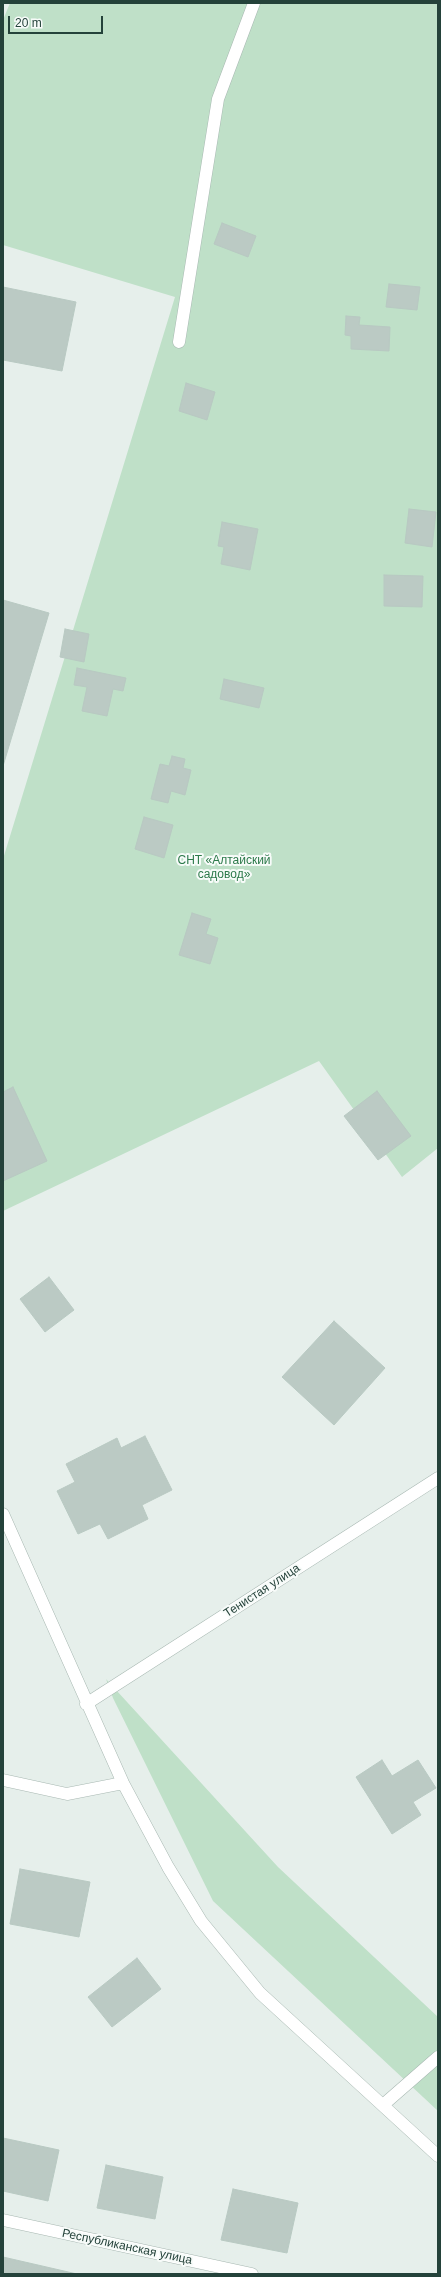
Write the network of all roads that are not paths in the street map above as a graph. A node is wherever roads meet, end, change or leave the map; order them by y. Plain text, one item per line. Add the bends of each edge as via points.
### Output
1 (254, 3) edge
2 (179, 342) dead end
3 (438, 1478) edge
4 (3, 1514) edge
5 (86, 1704) junction
6 (3, 1780) edge
7 (123, 1784) junction
8 (438, 2057) edge
9 (383, 2105) junction
10 (438, 2156) edge
11 (3, 2220) edge
12 (252, 2274) edge

1 - 2 street via 218,99
3 - 5 street, Тенистая улица
4 - 5 street
5 - 7 street
6 - 7 street via 67,1794
7 - 9 street via 201,1922 260,1993
8 - 9 street
9 - 10 street
11 - 12 street, Республиканская улица

